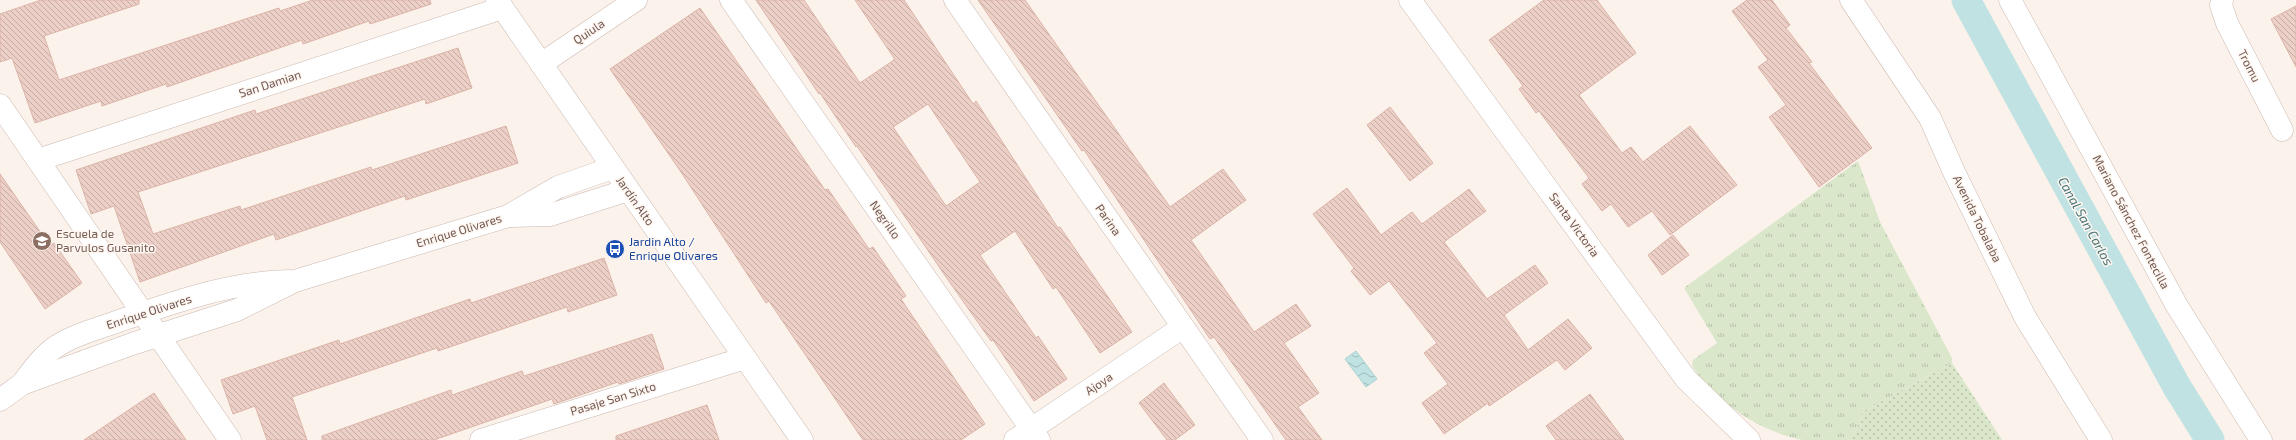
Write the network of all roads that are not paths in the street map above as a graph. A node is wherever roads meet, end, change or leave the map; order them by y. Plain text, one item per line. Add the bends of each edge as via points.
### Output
1 (636, 0) edge
2 (731, 0) edge
3 (955, 0) edge
4 (1410, 0) edge
5 (1851, 0) edge
6 (2010, 0) edge
7 (2222, 0) edge
8 (500, 4) edge
9 (541, 64) junction
10 (0, 105) edge
11 (2282, 130) dead end
12 (38, 160) junction
13 (612, 168) junction
14 (628, 190) junction
15 (508, 216) junction
16 (295, 281) junction
17 (143, 313) junction
18 (1183, 327) junction
19 (158, 335) junction
20 (745, 358) junction
21 (22, 384) junction
22 (0, 400) edge
23 (1029, 436) edge
24 (230, 440) edge
25 (481, 440) edge
26 (802, 440) edge
27 (1262, 440) edge
28 (1749, 440) edge
29 (2101, 440) edge
30 (2260, 440) edge

1 - 9 street, Quiula
2 - 23 street, Negrillo
3 - 18 street, Parina
4 - 28 street, Santa Victoria via 1686,379
5 - 29 street, Avenida Tobalaba via 1930,118 2025,317
6 - 30 street, Mariano Sánchez Fontecilla via 2177,306
7 - 11 street, Tromu via 2221,5 2227,23
8 - 9 street, Jardín Alto
8 - 12 street, San Damian
9 - 13 street, Jardín Alto
10 - 12 street
12 - 17 street
13 - 14 street, Jardín Alto
13 - 15 street, Enrique Olivares via 558,187
14 - 15 street, Enrique Olivares via 550,215
14 - 20 street, Jardín Alto
15 - 16 street, Enrique Olivares
16 - 17 street, Enrique Olivares via 250,283
16 - 19 street, Enrique Olivares via 237,310
17 - 19 street
17 - 21 street, Enrique Olivares via 61,343 47,353
18 - 23 street, Ajoya
18 - 27 street, Parina
19 - 21 street, Enrique Olivares
19 - 24 street
20 - 25 street, Pasaje San Sixto
20 - 26 street, Jardín Alto
21 - 22 street, Enrique Olivares

